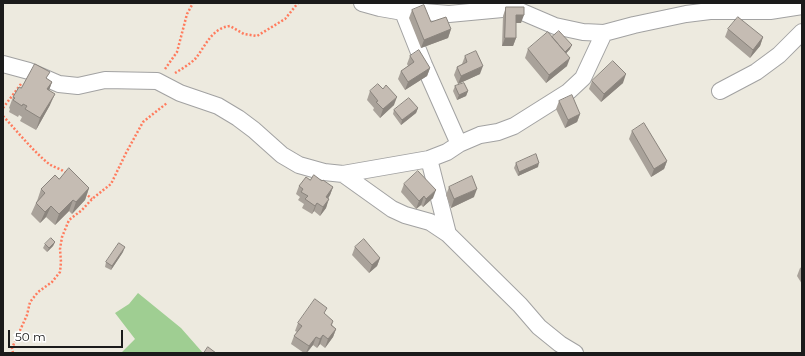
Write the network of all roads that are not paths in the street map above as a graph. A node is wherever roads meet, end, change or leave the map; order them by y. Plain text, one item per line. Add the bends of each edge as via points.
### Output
1 (362, 3) edge
2 (802, 6) edge
3 (403, 12) junction
4 (802, 32) edge
5 (604, 33) junction
6 (3, 64) edge
7 (720, 91) dead end
8 (459, 144) junction
9 (429, 159) junction
10 (343, 174) junction
11 (448, 234) junction
12 (575, 353) edge

1 - 3 street
2 - 5 street via 770,11 710,11 686,14
3 - 5 street via 449,14 513,8 555,26
3 - 8 street
4 - 7 street via 779,55 756,72
5 - 8 street via 583,78 568,92 514,126 480,135
6 - 10 street via 59,84 78,86 106,80 157,81 180,93 218,106 238,118 282,155 299,165
8 - 9 street
9 - 10 street
9 - 11 street
10 - 11 street via 392,209 430,222
11 - 12 street via 539,327

